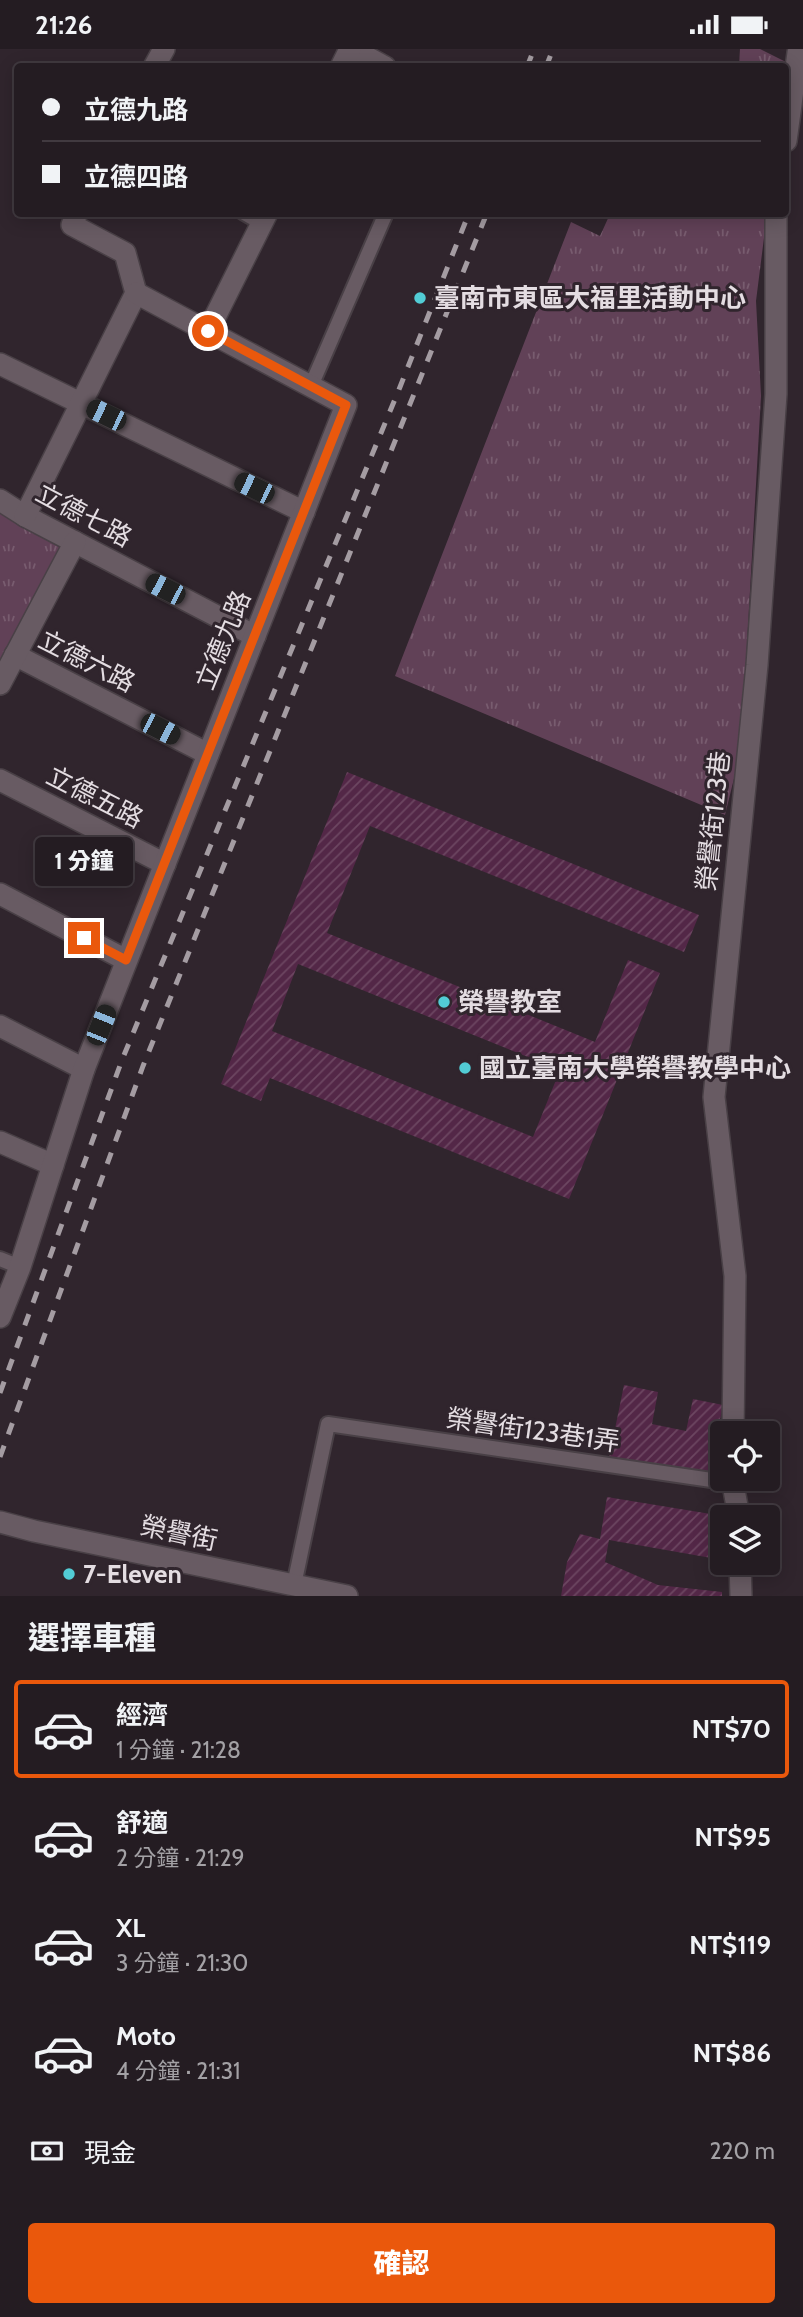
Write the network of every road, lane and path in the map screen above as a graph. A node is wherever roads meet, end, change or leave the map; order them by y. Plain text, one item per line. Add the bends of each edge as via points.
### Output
1 (351, 49) edge
2 (797, 52) edge
3 (377, 63) edge
4 (789, 117) edge
5 (75, 217) edge
6 (257, 217) edge
7 (384, 217) edge
8 (776, 217) edge
9 (136, 293) junction
10 (208, 331) junction
11 (0, 364) edge
12 (311, 386) junction
13 (81, 403) junction
14 (0, 500) edge
15 (304, 512) junction
16 (25, 516) junction
17 (75, 542) junction
18 (255, 636) junction
19 (15, 655) junction
20 (0, 684) edge
21 (208, 754) junction
22 (0, 780) edge
23 (165, 864) junction
24 (0, 894) edge
25 (126, 960) junction
26 (0, 1026) edge
27 (83, 1069) junction
28 (0, 1142) edge
29 (52, 1165) junction
30 (10, 1263) edge
31 (0, 1317) edge
32 (733, 1421) edge
33 (710, 1478) edge
34 (0, 1522) edge
35 (740, 1575) edge
36 (294, 1585) junction
37 (347, 1596) edge
38 (741, 1596) edge

1 - 3 street
2 - 4 street
5 - 9 street via 72,225 125,253
6 - 10 street
7 - 12 lane
8 - 32 street, 榮譽街123巷 via 776,394 757,665 715,1097 735,1276
9 - 10 street, 立德九路
9 - 13 street
10 - 12 street, 立德九路
11 - 13 street
12 - 15 street, 立德九路 via 346,405
13 - 15 street
13 - 16 street
14 - 16 street, 立德七路
15 - 18 street, 立德九路
16 - 17 street, 立德七路
17 - 18 street, 立德七路
17 - 19 street
18 - 21 street, 立德九路
19 - 20 street
19 - 21 street, 立德六路
21 - 23 street, 立德九路
22 - 23 street, 立德五路
23 - 25 street, 立德九路
24 - 25 street
25 - 27 street, 立德九路
26 - 27 street
27 - 29 street, 立德九路
28 - 29 street
29 - 30 street, 立德九路
30 - 31 street, 立德九路
33 - 36 lane, 榮譽街123巷1弄 via 328,1425
34 - 36 street, 榮譽街
35 - 38 street
36 - 37 street, 榮譽街

